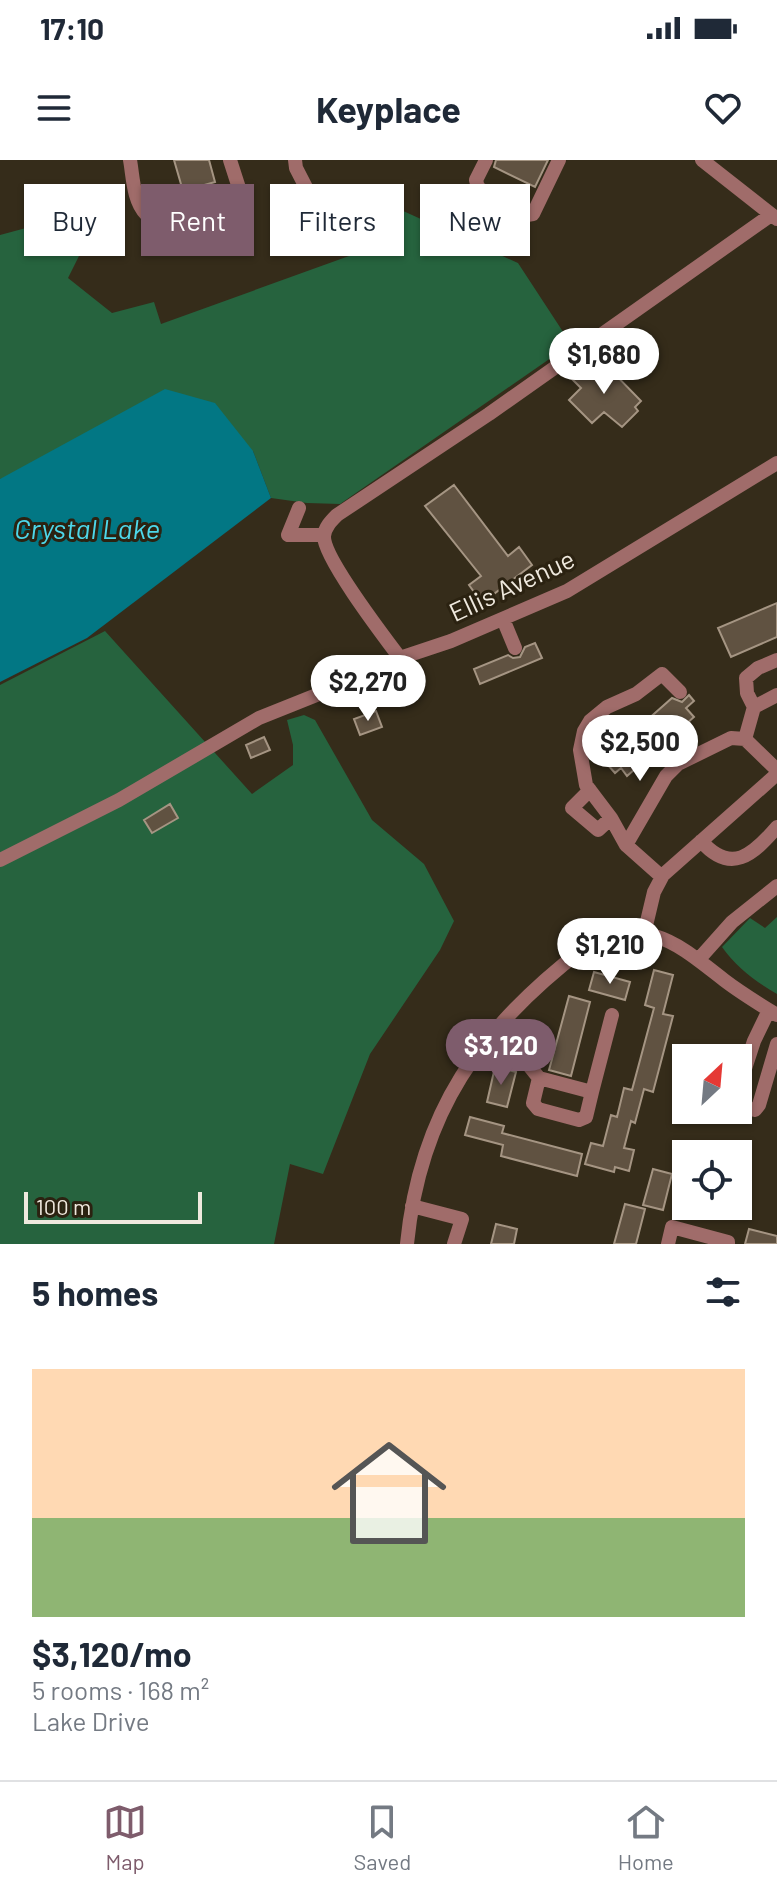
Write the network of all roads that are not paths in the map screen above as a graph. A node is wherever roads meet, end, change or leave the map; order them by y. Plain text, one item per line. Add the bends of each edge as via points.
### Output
1 (130, 160) edge
2 (230, 160) edge
3 (295, 160) edge
4 (486, 160) edge
5 (559, 160) edge
6 (702, 160) edge
7 (304, 184) edge
8 (774, 217) edge
9 (777, 463) edge
10 (299, 508) dead end
11 (324, 535) junction
12 (503, 619) junction
13 (515, 648) dead end
14 (400, 658) junction
15 (777, 660) edge
16 (680, 692) dead end
17 (777, 695) edge
18 (754, 707) junction
19 (745, 739) junction
20 (777, 772) edge
21 (590, 790) junction
22 (611, 818) junction
23 (777, 827) edge
24 (701, 841) junction
25 (626, 845) junction
26 (0, 860) edge
27 (662, 877) junction
28 (777, 886) edge
29 (644, 934) junction
30 (699, 959) junction
31 (773, 1012) edge
32 (612, 1015) dead end
33 (497, 1026) junction
34 (777, 1044) edge
35 (752, 1047) edge
36 (539, 1078) junction
37 (592, 1092) junction
38 (752, 1111) edge
39 (412, 1206) junction
40 (407, 1244) edge
41 (454, 1244) edge
42 (668, 1244) edge
43 (728, 1244) edge

1 - 2 street via 139,202 147,215 167,223 200,220 239,188
3 - 7 street
4 - 5 street via 476,180 478,188 527,215 533,214
6 - 8 street
8 - 11 street via 337,515
9 - 12 street, Ellis Avenue via 567,591
10 - 11 street via 288,535
11 - 14 street via 351,588
12 - 13 street
12 - 14 street, Ellis Avenue
14 - 26 street, Ellis Avenue via 259,718 119,800
15 - 18 street via 746,678
16 - 21 street via 662,674 590,721 580,750
17 - 18 street
18 - 19 street
19 - 20 street
19 - 25 street via 731,738 678,764
20 - 24 street
21 - 22 street
21 - 22 street via 572,808 598,830
22 - 25 street
23 - 24 street via 735,860 712,853
24 - 27 street
25 - 27 street
27 - 29 street
28 - 30 street via 732,922
29 - 30 street
29 - 33 street via 624,934 583,949
30 - 31 street
31 - 35 street
32 - 37 street
33 - 36 street
33 - 39 street via 454,1086 435,1124
34 - 38 street via 759,1105
36 - 37 street
36 - 37 street via 533,1103 538,1109 579,1120 586,1117
39 - 40 street
39 - 41 street via 462,1219
42 - 43 street via 672,1227

